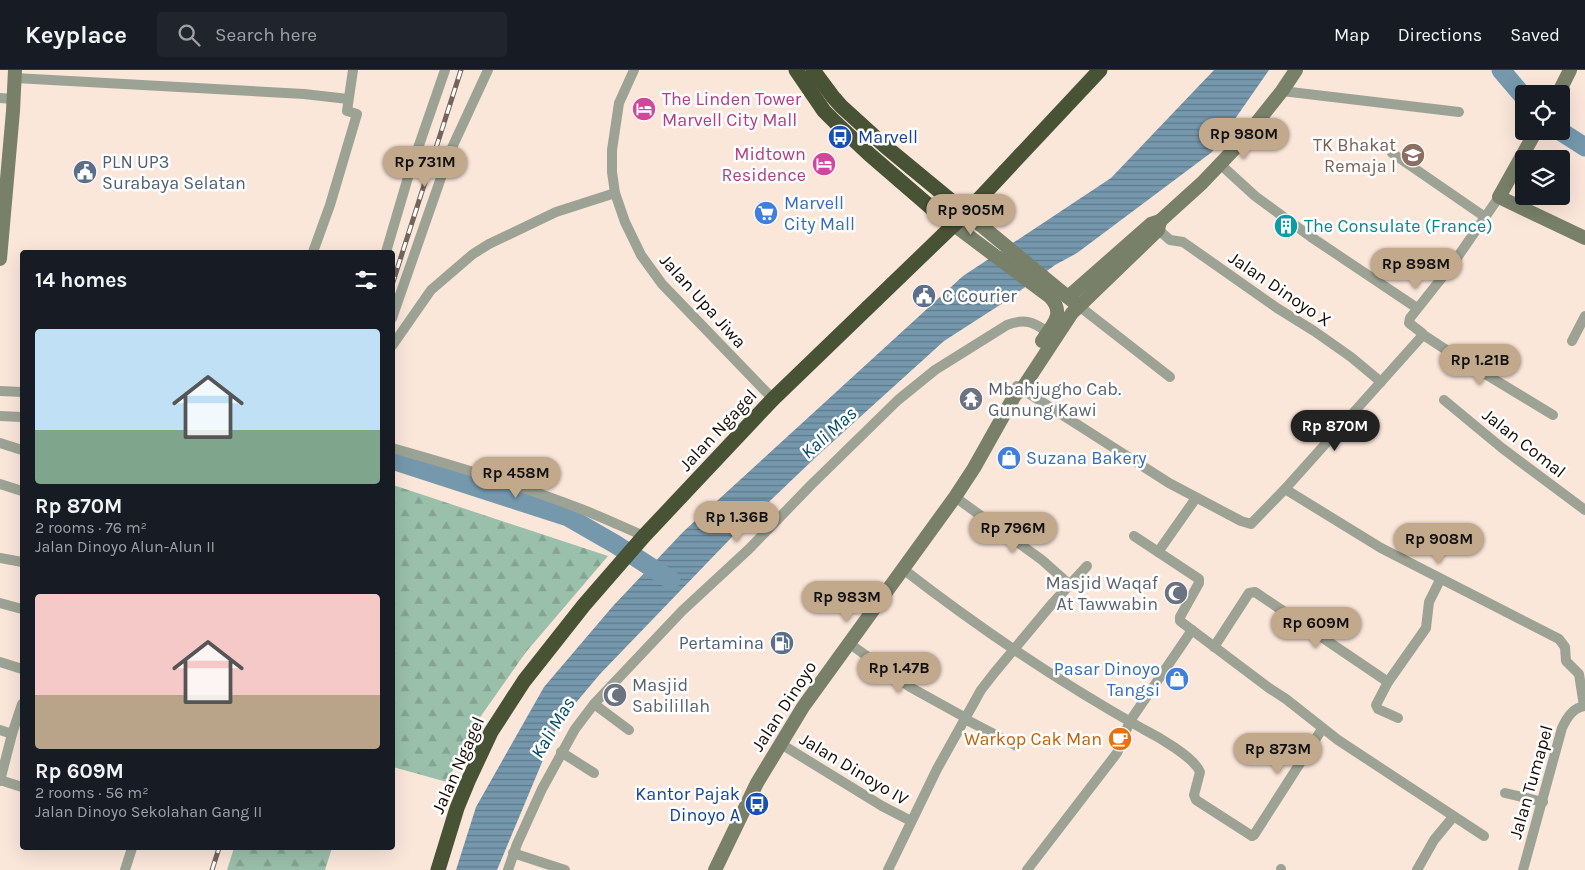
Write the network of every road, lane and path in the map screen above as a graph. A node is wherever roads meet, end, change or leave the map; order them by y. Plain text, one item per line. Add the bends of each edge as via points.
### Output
1 (353, 70) edge
2 (445, 70) edge
3 (488, 70) edge
4 (634, 70) edge
5 (796, 70) edge
6 (813, 70) edge
7 (1100, 70) edge
8 (1296, 70) edge
9 (1570, 70) edge
10 (15, 74) edge
11 (1562, 85) edge
12 (1282, 91) junction
13 (7, 98) edge
14 (348, 98) junction
15 (1459, 112) dead end
16 (1531, 140) edge
17 (1392, 153) dead end
18 (1220, 164) junction
19 (615, 193) junction
20 (1499, 197) junction
21 (966, 213) junction
22 (1485, 217) junction
23 (954, 225) junction
24 (1156, 225) junction
25 (1585, 238) edge
26 (314, 250) edge
27 (387, 250) edge
28 (0, 252) edge
29 (1064, 297) junction
30 (1418, 308) junction
31 (395, 309) edge
32 (1585, 316) edge
33 (1048, 332) junction
34 (1422, 334) junction
35 (1572, 341) dead end
36 (395, 342) edge
37 (1170, 377) dead end
38 (1381, 382) junction
39 (1018, 390) junction
40 (0, 391) edge
41 (20, 392) edge
42 (773, 399) junction
43 (1444, 400) dead end
44 (1553, 415) dead end
45 (0, 416) edge
46 (20, 417) edge
47 (0, 443) edge
48 (20, 449) edge
49 (395, 449) edge
50 (0, 484) edge
51 (1285, 489) junction
52 (20, 490) edge
53 (954, 497) junction
54 (1196, 498) junction
55 (1585, 510) edge
56 (1134, 536) dead end
57 (640, 540) junction
58 (1158, 552) junction
59 (0, 558) edge
60 (20, 562) edge
61 (1087, 566) dead end
62 (903, 570) junction
63 (1440, 580) junction
64 (1070, 585) junction
65 (0, 604) edge
66 (20, 609) edge
67 (1192, 630) junction
68 (850, 644) junction
69 (1218, 649) junction
70 (1014, 650) junction
71 (0, 662) edge
72 (20, 668) edge
73 (1388, 682) junction
74 (594, 704) junction
75 (1582, 707) edge
76 (20, 710) edge
77 (965, 718) junction
78 (1398, 718) dead end
79 (1130, 721) junction
80 (1322, 729) junction
81 (0, 730) edge
82 (629, 730) dead end
83 (12, 734) junction
84 (780, 744) junction
85 (1017, 746) dead end
86 (561, 752) junction
87 (594, 773) dead end
88 (0, 780) edge
89 (20, 786) edge
90 (1505, 793) dead end
91 (1543, 802) junction
92 (1453, 817) junction
93 (911, 821) junction
94 (1484, 836) dead end
95 (131, 850) edge
96 (513, 853) junction
97 (125, 870) edge
98 (438, 870) edge
99 (508, 870) edge
100 (566, 870) edge
101 (715, 870) edge
102 (888, 870) edge
103 (1027, 870) edge
104 (1417, 870) edge
105 (1523, 870) edge

1 - 14 street
2 - 27 street via 424,126
3 - 31 street via 450,152
4 - 19 street, Jalan Upa Jiwa via 622,93 616,115 612,150
5 - 23 highway via 836,123
6 - 21 highway via 854,118
7 - 21 highway, Jalan Ngagel
8 - 12 main road
9 - 11 main road
10 - 13 main road
10 - 14 street
12 - 15 street
12 - 18 main road
13 - 28 main road
14 - 26 street via 348,111 356,113
16 - 20 main road
17 - 22 street
18 - 24 main road
18 - 30 street via 1255,196 1311,237
19 - 36 street via 547,216 473,254 431,290
19 - 42 street, Jalan Upa Jiwa via 632,238 651,270
20 - 22 street
20 - 25 main road
21 - 23 highway, Jalan Ngagel
21 - 29 main road
22 - 30 street
23 - 29 main road via 984,248
23 - 42 highway, Jalan Ngagel
24 - 29 main road
24 - 38 street, Jalan Dinoyo X via 1170,240 1183,242 1351,357
29 - 33 main road, Jalan Dinoyo via 1056,303 1058,312
29 - 37 street
29 - 39 main road, Jalan Dinoyo via 1066,321
30 - 34 street via 1409,323
32 - 35 street
33 - 39 main road, Jalan Dinoyo
33 - 74 street via 1026,321 1007,325 935,370 910,390 682,611
34 - 38 street
34 - 44 street
38 - 51 street
39 - 53 main road, Jalan Dinoyo
39 - 54 street
40 - 41 street
42 - 57 highway, Jalan Ngagel
43 - 55 street, Jalan Comal
45 - 46 street
47 - 48 street
49 - 57 street via 448,463 583,509
50 - 52 street
51 - 54 street via 1251,524
51 - 63 street
53 - 62 main road, Jalan Dinoyo
53 - 64 street via 1042,560
54 - 58 street
56 - 58 street
57 - 98 highway, Jalan Ngagel via 555,640 496,725 469,779
58 - 67 street via 1198,579 1199,583 1180,617 1180,621
59 - 60 street
61 - 64 street
62 - 68 main road, Jalan Dinoyo
62 - 70 street
63 - 73 street via 1430,598 1426,628
63 - 75 street via 1559,639 1565,647 1566,661 1579,674
64 - 70 street
65 - 66 street
67 - 69 street
67 - 79 street
68 - 77 street via 910,687
68 - 84 main road, Jalan Dinoyo
69 - 73 street via 1249,593 1255,592
69 - 80 street
70 - 77 street via 987,682
70 - 79 street
71 - 72 street
73 - 78 street via 1376,706
74 - 82 street
74 - 86 street
75 - 91 street, Jalan Tumapel via 1568,716 1564,723
76 - 83 street
77 - 85 street
77 - 93 street
79 - 80 street via 1196,765 1200,772 1194,795 1196,800 1250,836 1254,835
79 - 103 street via 1117,753
80 - 92 street
81 - 83 street
83 - 88 street
84 - 93 street, Jalan Dinoyo IV
84 - 101 main road, Jalan Dinoyo via 757,783
86 - 87 street
86 - 96 street
88 - 89 street
90 - 91 street
91 - 105 street, Jalan Tumapel
92 - 94 street
92 - 104 street via 1434,840
93 - 102 street
95 - 97 street
96 - 99 street
96 - 100 street

